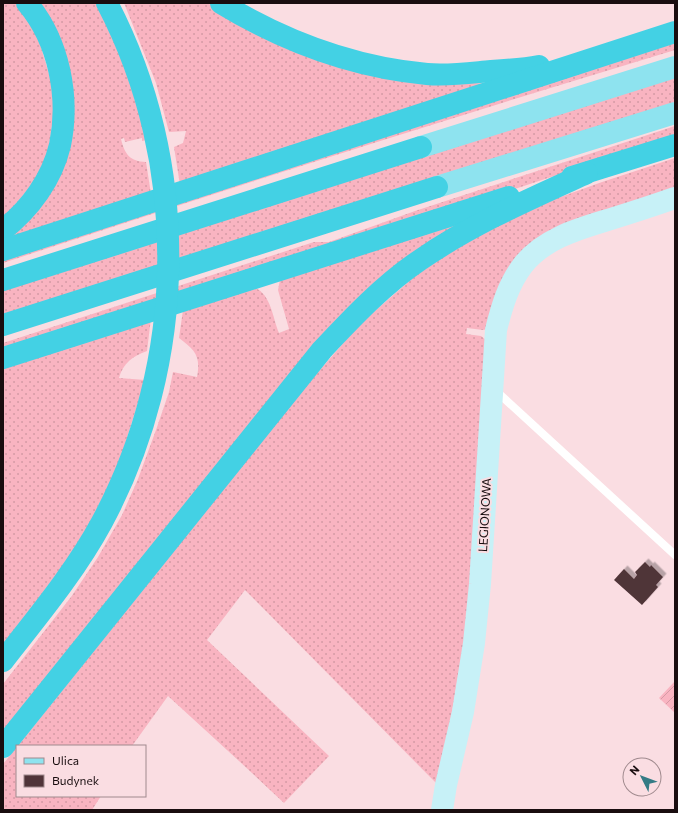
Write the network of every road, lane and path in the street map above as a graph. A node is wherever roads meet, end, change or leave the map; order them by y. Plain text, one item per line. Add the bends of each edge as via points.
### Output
1 (27, 3) edge
2 (107, 3) edge
3 (221, 3) edge
4 (675, 32) edge
5 (605, 55) junction
6 (675, 67) edge
7 (675, 113) edge
8 (675, 145) edge
9 (421, 147) joint
10 (587, 173) junction
11 (437, 188) joint
12 (675, 198) edge
13 (3, 230) edge
14 (3, 250) edge
15 (3, 280) edge
16 (3, 325) edge
17 (3, 358) edge
18 (493, 388) junction
19 (675, 555) edge
20 (3, 661) edge
21 (3, 747) edge
22 (442, 810) edge

1 - 13 highway via 45,30 59,68 63,126 60,146 51,171 24,212
2 - 20 highway via 141,81 159,151 169,245 169,278 161,354 140,437 119,489 102,522 63,584
3 - 5 highway via 300,44 325,53 398,70 428,74 460,74 529,68
4 - 5 highway
5 - 14 highway
6 - 9 main road
7 - 11 main road
8 - 10 highway
9 - 15 highway
10 - 17 highway
10 - 21 highway via 501,212 442,246 386,286 355,315 322,350
11 - 16 highway
12 - 18 street, LEGIONOWA via 556,240 543,246 524,264 502,306 496,330
18 - 19 lane
18 - 22 street, LEGIONOWA via 474,643 463,712

